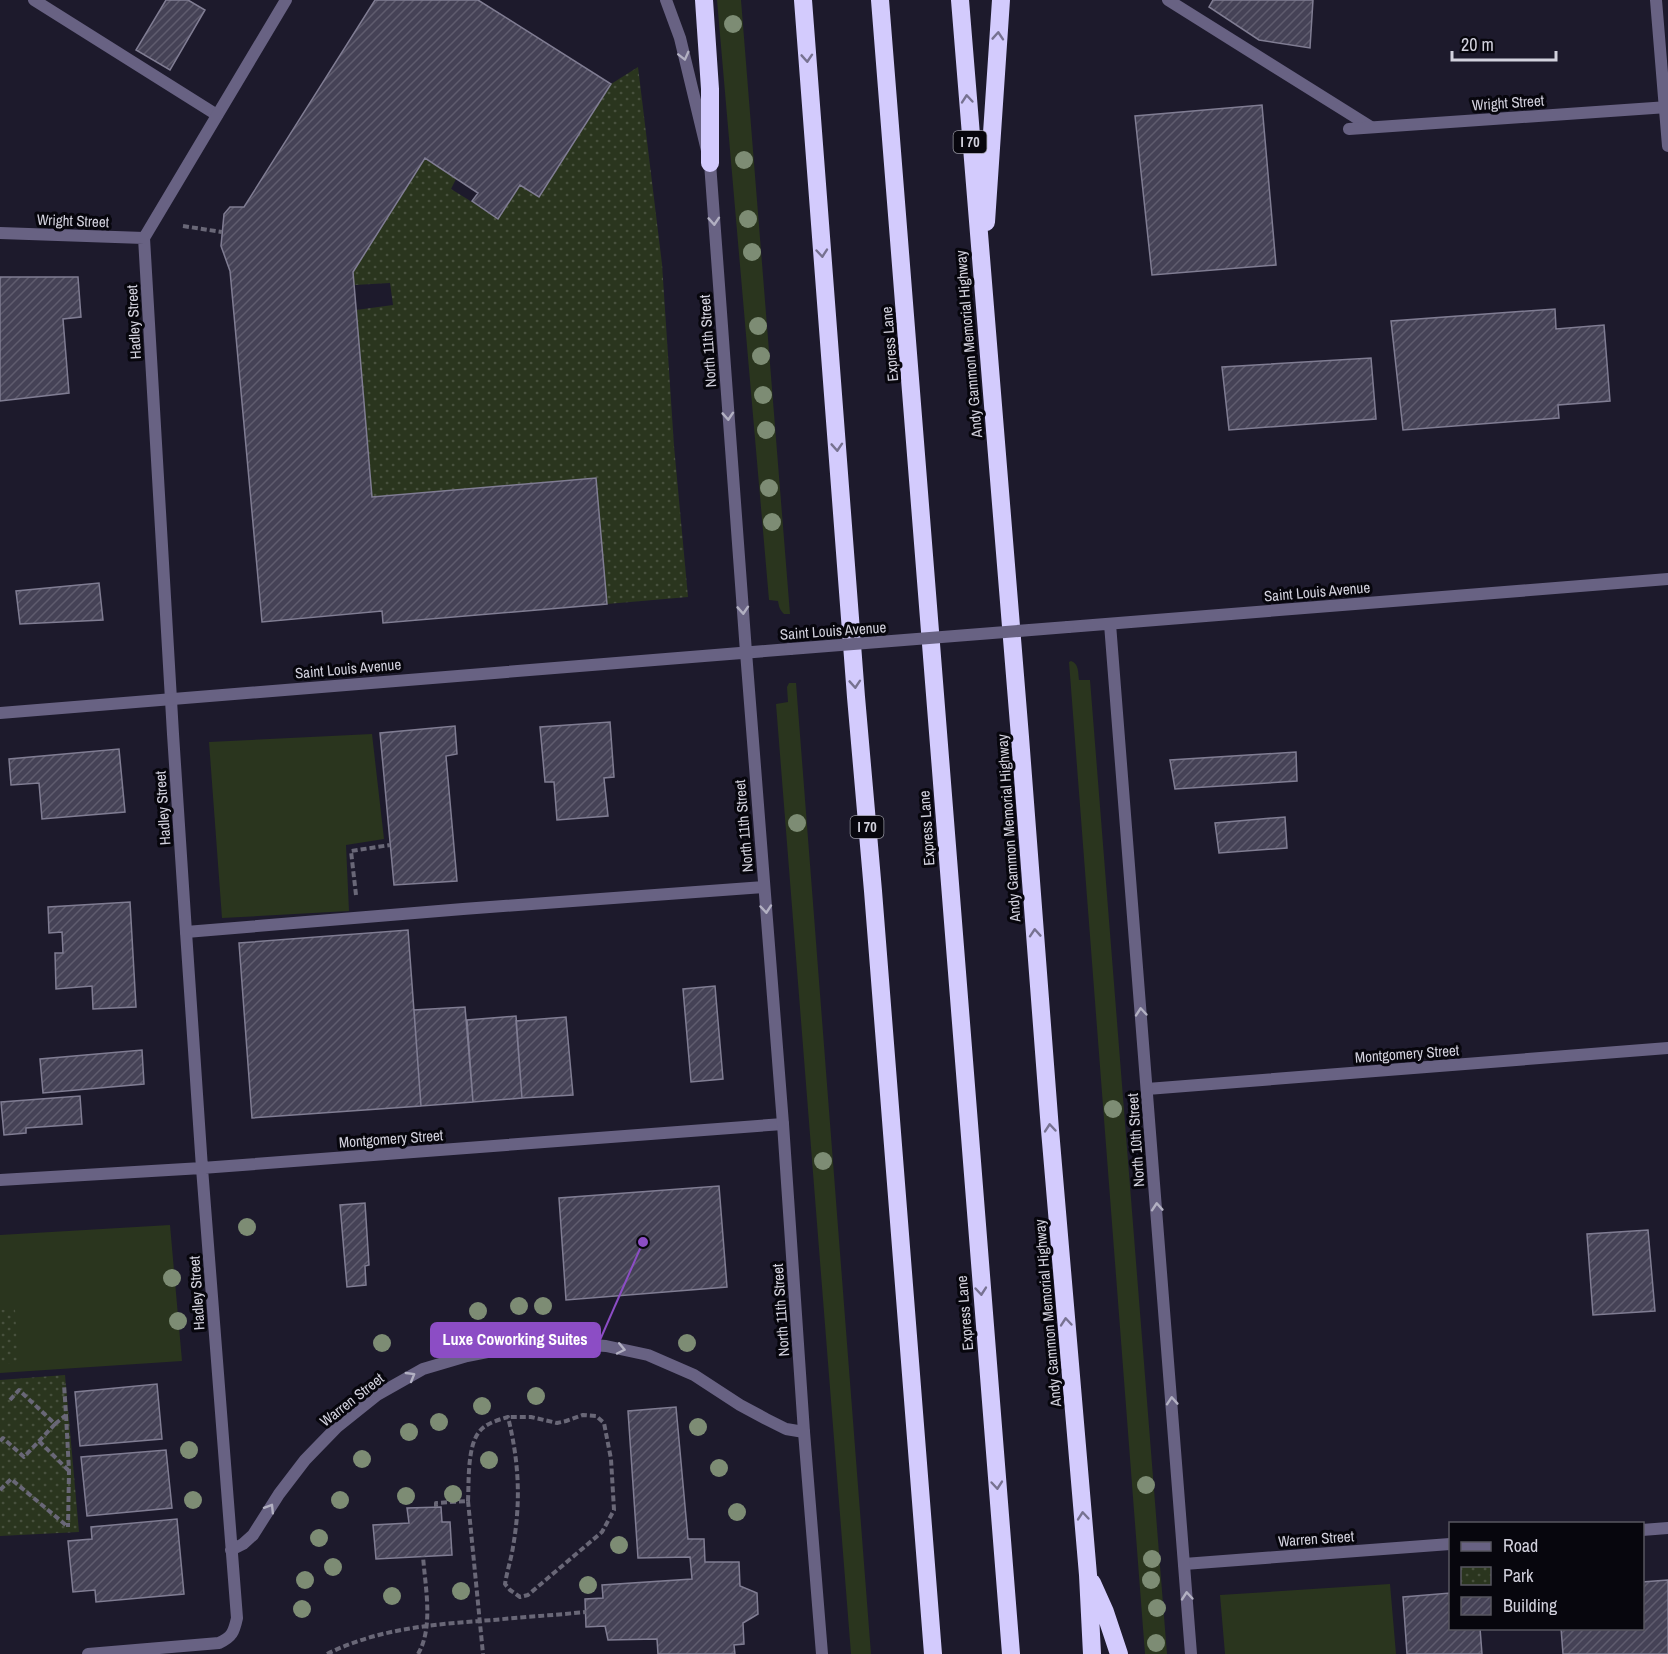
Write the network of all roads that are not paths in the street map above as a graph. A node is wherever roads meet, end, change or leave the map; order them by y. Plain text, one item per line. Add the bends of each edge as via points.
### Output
1 (34, 0) edge
2 (286, 0) edge
3 (666, 0) edge
4 (704, 0) edge
5 (803, 0) edge
6 (880, 0) edge
7 (960, 0) edge
8 (1000, 0) edge
9 (1168, 0) edge
10 (1656, 0) edge
11 (1666, 107) edge
12 (217, 115) junction
13 (1371, 128) junction
14 (1349, 129) dead end
15 (1668, 146) edge
16 (710, 163) junction
17 (0, 233) edge
18 (144, 238) junction
19 (982, 283) junction
20 (1668, 579) edge
21 (1110, 624) junction
22 (746, 652) junction
23 (171, 698) junction
24 (0, 713) edge
25 (764, 886) junction
26 (186, 932) junction
27 (1668, 1048) edge
28 (1147, 1089) junction
29 (783, 1124) junction
30 (202, 1168) junction
31 (0, 1180) edge
32 (804, 1432) junction
33 (1668, 1528) edge
34 (1644, 1530) edge
35 (1449, 1544) edge
36 (231, 1550) junction
37 (1184, 1564) junction
38 (1088, 1575) junction
39 (88, 1654) edge
40 (822, 1654) edge
41 (933, 1654) edge
42 (1011, 1654) edge
43 (1092, 1654) edge
44 (1119, 1654) edge
45 (1191, 1654) edge

1 - 12 street
2 - 12 street
3 -> 16 street, North 11th Street via 680,38
4 - 16 highway
5 -> 41 highway, I 70
6 -> 42 highway, Express Lane
19 -> 7 highway, Andy Gammon Memorial Highway / I 70
19 -> 8 highway
9 - 13 street
10 - 11 street
11 - 13 street, Wright Street
11 - 15 street
12 - 18 street
13 - 14 street, Wright Street
16 -> 22 street, North 11th Street
17 - 18 street, Wright Street
18 - 23 street, Hadley Street
38 -> 19 highway, Andy Gammon Memorial Highway / I 70
20 - 21 street, Saint Louis Avenue
21 - 22 street, Saint Louis Avenue, bridge
28 -> 21 street, North 10th Street
22 - 23 street, Saint Louis Avenue
22 - 25 street, North 11th Street
23 - 24 street, Saint Louis Avenue
23 - 26 street, Hadley Street
25 - 26 street
25 -> 29 street, North 11th Street
26 - 30 street, Hadley Street
27 - 28 street, Montgomery Street
37 -> 28 street, North 10th Street
29 - 30 street, Montgomery Street
29 - 32 street, North 11th Street
30 - 31 street, Montgomery Street
30 - 36 street, Hadley Street
36 -> 32 street, Warren Street via 253,1535 305,1460 337,1427 377,1395 423,1369 478,1354 562,1343 606,1346 648,1355 694,1375 766,1419
32 - 40 street, North 11th Street
33 - 34 street
35 - 37 street, Warren Street
36 - 39 street, Hadley Street via 237,1618 229,1638 219,1643
45 -> 37 street, North 10th Street
38 - 43 highway, Andy Gammon Memorial Highway / I 70
38 - 44 highway

